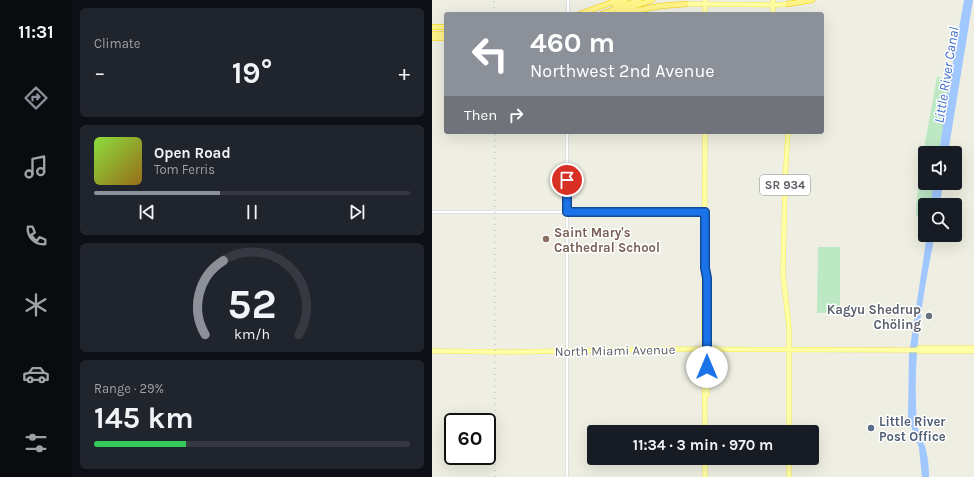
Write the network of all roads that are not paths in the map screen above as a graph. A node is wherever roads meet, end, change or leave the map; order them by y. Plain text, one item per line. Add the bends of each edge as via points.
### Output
1 (568, 0) edge
2 (610, 0) edge
3 (618, 0) edge
4 (625, 0) edge
5 (638, 0) edge
6 (652, 0) edge
7 (769, 0) edge
8 (812, 0) edge
9 (705, 2) edge
10 (773, 2) edge
11 (686, 4) joint
12 (788, 4) joint
13 (763, 5) junction
14 (568, 12) edge
15 (590, 12) edge
16 (590, 12) edge
17 (591, 12) edge
18 (607, 12) edge
19 (618, 12) edge
20 (630, 12) edge
21 (432, 28) edge
22 (444, 28) edge
23 (432, 34) edge
24 (444, 34) edge
25 (432, 38) edge
26 (444, 38) edge
27 (567, 134) edge
28 (705, 134) edge
29 (788, 134) edge
30 (432, 212) edge
31 (567, 212) junction
32 (705, 212) junction
33 (705, 268) junction
34 (704, 297) junction
35 (707, 315) junction
36 (974, 348) edge
37 (706, 349) junction
38 (789, 350) junction
39 (917, 350) junction
40 (432, 351) edge
41 (568, 351) junction
42 (974, 351) edge
43 (705, 425) edge
44 (789, 425) edge
45 (705, 465) edge
46 (789, 465) edge
47 (567, 477) edge
48 (705, 477) edge
49 (789, 477) edge

1 - 14 street
2 - 15 highway
3 - 16 highway
4 - 17 highway
5 - 18 highway
6 - 19 highway
7 - 13 main road
8 - 12 highway
9 - 11 main road
9 - 13 main road
10 - 12 main road
10 - 13 main road
11 - 20 highway
21 - 22 highway
23 - 24 highway
25 - 26 highway
27 - 31 street
28 - 32 main road
29 - 38 main road, SR 934 via 783,275
30 - 31 street
31 - 32 street
31 - 41 street
32 - 33 main road
33 - 34 main road
33 - 35 main road
34 - 35 main road
34 - 37 main road
35 - 37 main road
36 - 39 main road, North Miami Avenue
37 - 38 main road, North Miami Avenue
37 - 41 main road, North Miami Avenue
37 - 43 main road
38 - 39 main road, North Miami Avenue
38 - 44 main road, SR 934
39 - 42 main road, North Miami Avenue
40 - 41 main road, North Miami Avenue
41 - 47 street
45 - 48 main road
46 - 49 main road

